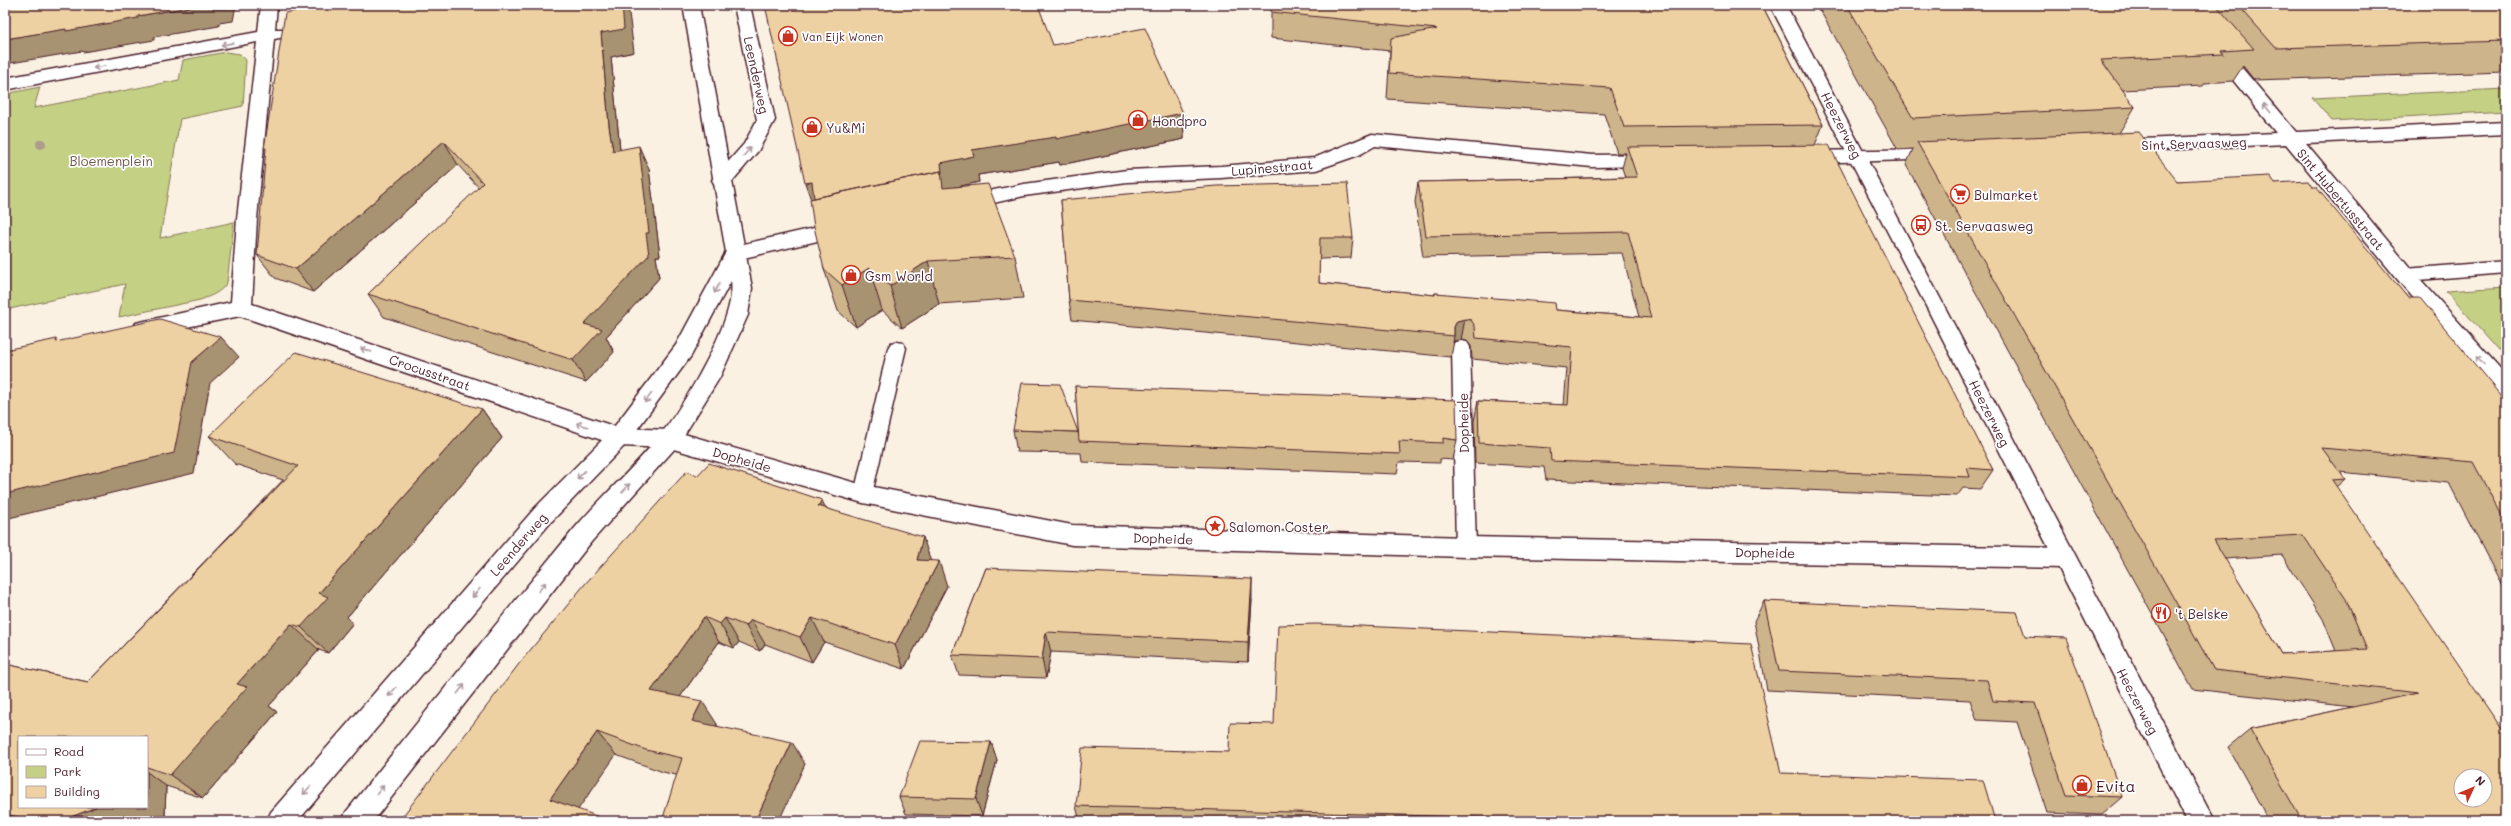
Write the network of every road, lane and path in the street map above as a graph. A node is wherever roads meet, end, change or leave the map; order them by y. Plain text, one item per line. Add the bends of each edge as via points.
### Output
1 (269, 5) edge
2 (692, 5) edge
3 (742, 5) edge
4 (1778, 5) edge
5 (2180, 5) edge
6 (296, 30) edge
7 (265, 36) junction
8 (5, 84) edge
9 (2506, 128) edge
10 (2291, 139) junction
11 (2101, 147) edge
12 (1958, 154) edge
13 (1786, 157) edge
14 (1858, 157) junction
15 (1670, 160) edge
16 (722, 180) junction
17 (946, 207) edge
18 (861, 225) edge
19 (735, 254) junction
20 (2506, 268) edge
21 (2405, 275) junction
22 (241, 308) junction
23 (123, 332) edge
24 (1462, 347) dead end
25 (896, 348) dead end
26 (2506, 390) edge
27 (619, 437) junction
28 (670, 439) junction
29 (863, 494) junction
30 (1466, 547) junction
31 (2063, 558) junction
32 (281, 821) edge
33 (356, 821) edge
34 (2200, 821) edge

1 - 7 street
2 - 16 street
16 -> 3 street, Leenderweg via 751,147 766,120
4 - 14 street, Heezerweg
10 -> 5 street, Sint Hubertusstraat
6 - 7 street
7 -> 8 street
7 - 22 street
9 - 10 street, Sint Servaasweg
10 - 11 street, Sint Servaasweg
10 - 21 street, Sint Hubertusstraat
12 - 14 street
13 - 14 street
14 - 31 street, Heezerweg
15 - 17 street, Lupinestraat via 1592,161 1372,140 1352,151 1316,164 1222,172 1127,176 1024,190
16 - 19 street
18 - 19 street
19 -> 27 street, Leenderweg via 684,350
19 - 28 street via 742,288 738,315 709,377
20 - 21 lane
26 -> 21 street, Sint Hubertusstraat
22 - 23 street
27 -> 22 street, Crocusstraat
24 - 30 lane, Dopheide
25 - 29 lane
27 - 28 street, Dopheide
27 -> 32 street, Leenderweg via 543,515
28 - 29 street, Dopheide
33 -> 28 street via 584,534
29 - 30 street, Dopheide via 1072,535
30 - 31 street, Dopheide
31 - 34 street, Heezerweg

